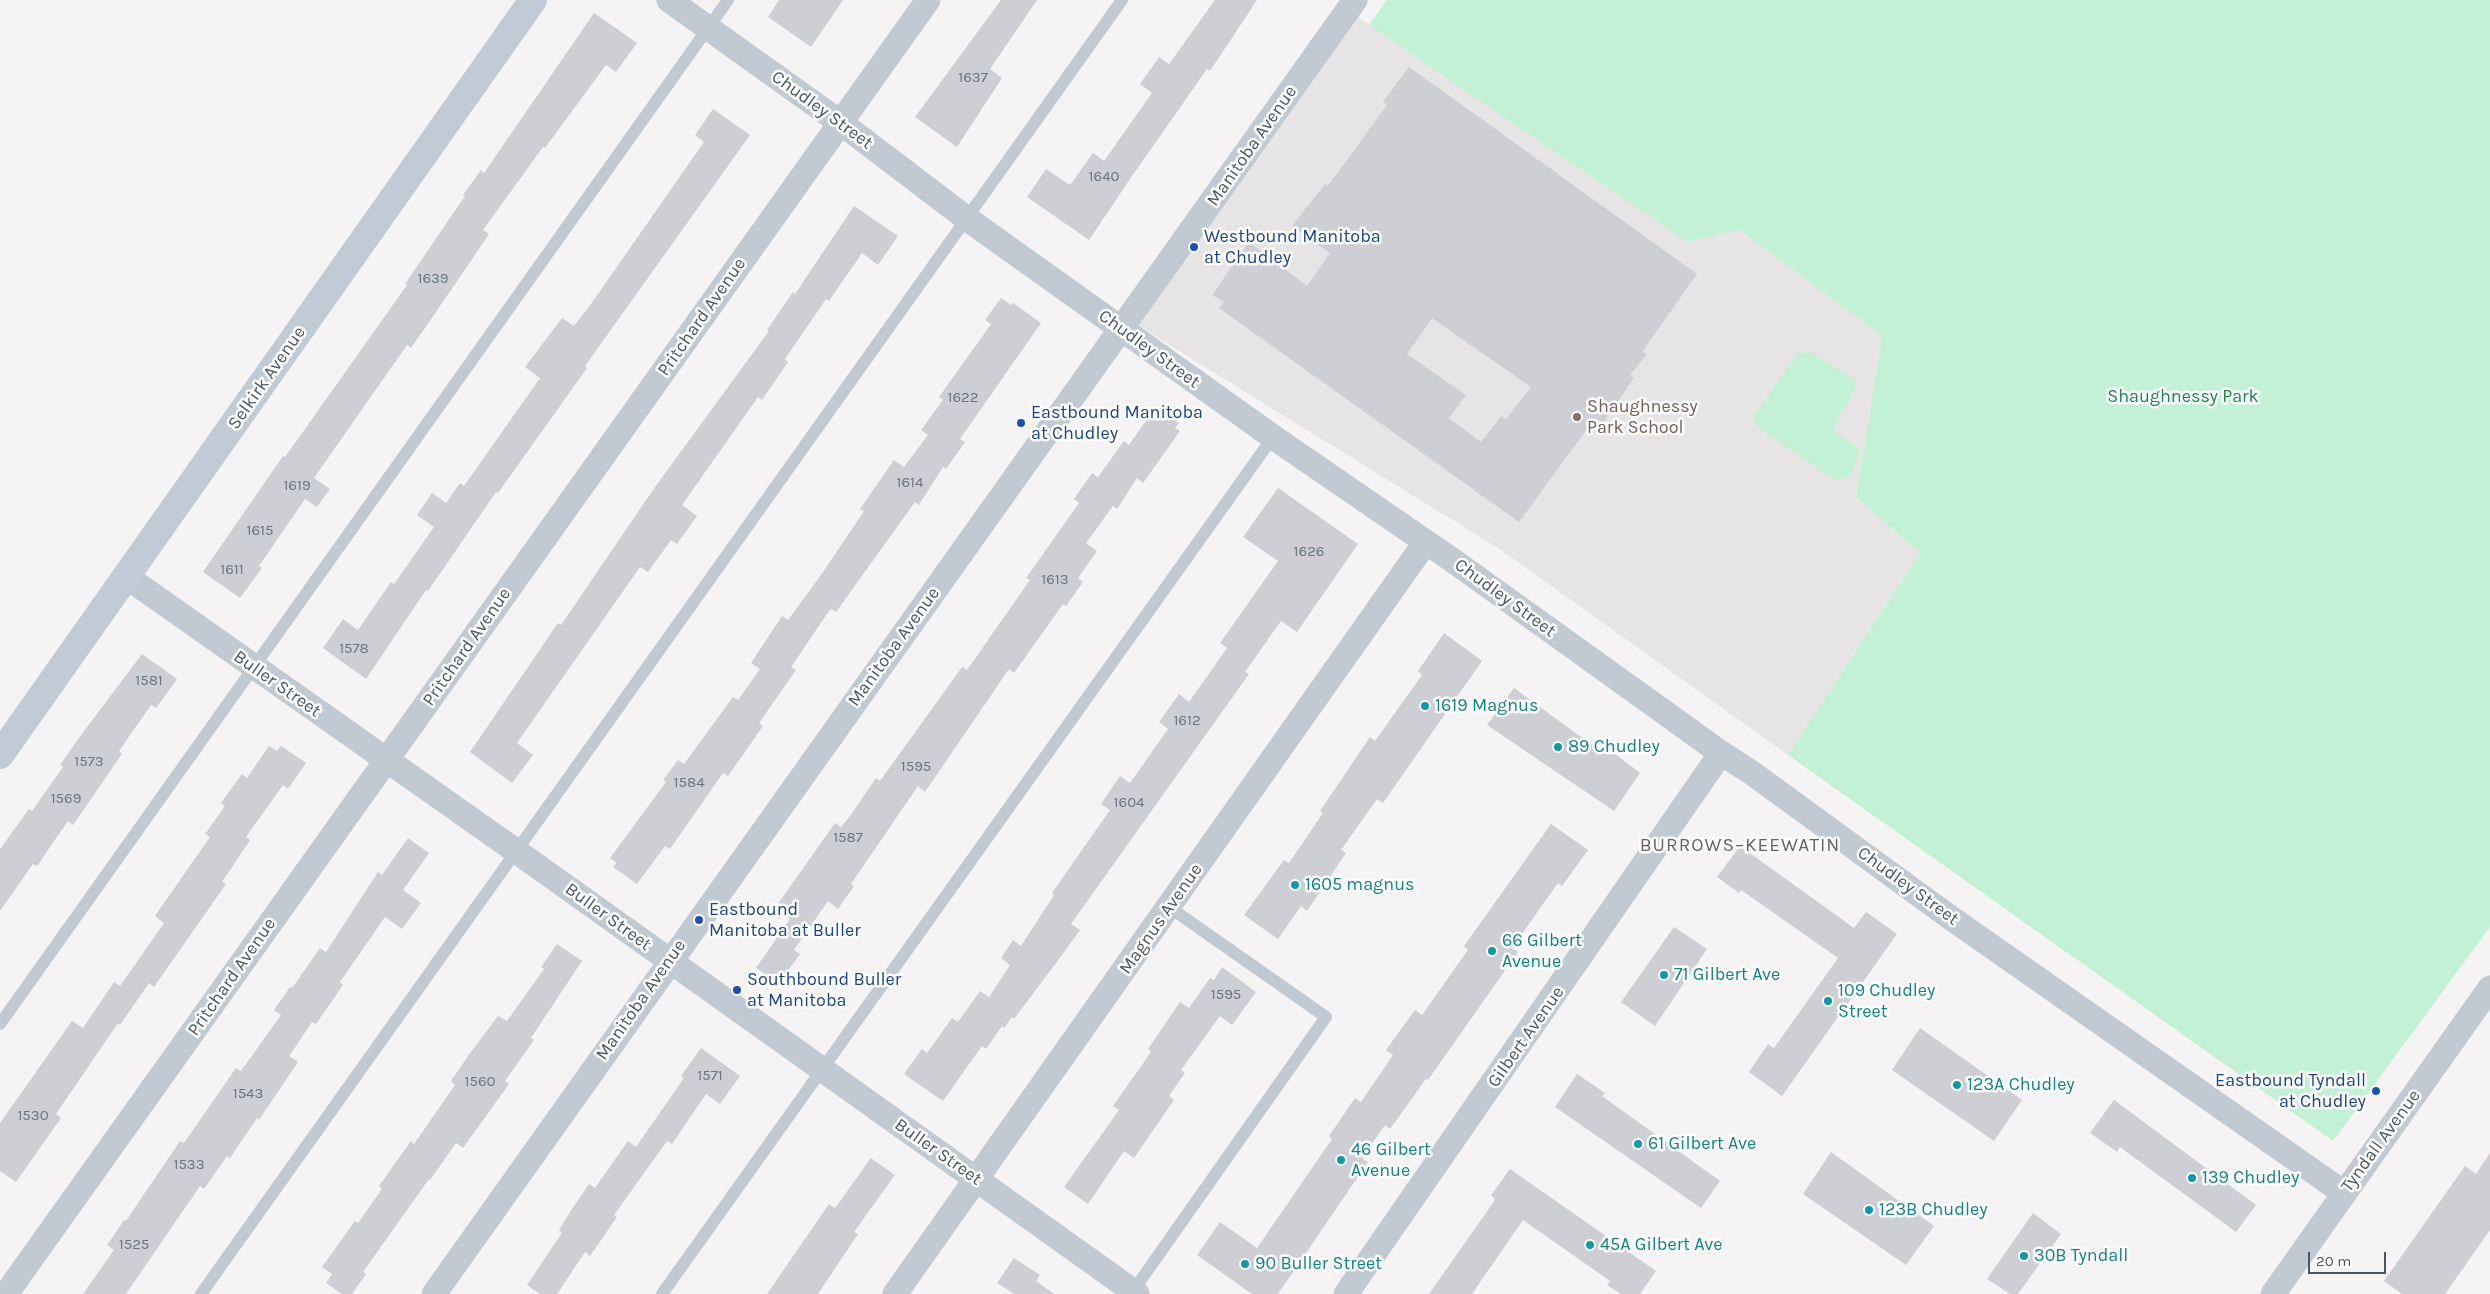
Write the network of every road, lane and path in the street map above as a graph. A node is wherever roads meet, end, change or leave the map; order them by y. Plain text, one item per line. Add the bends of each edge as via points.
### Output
1 (533, 0) edge
2 (670, 0) edge
3 (728, 0) edge
4 (928, 0) edge
5 (1122, 0) edge
6 (1355, 0) edge
7 (708, 28) junction
8 (841, 123) junction
9 (966, 218) junction
10 (1122, 329) junction
11 (1273, 437) junction
12 (1425, 542) junction
13 (127, 577) junction
14 (254, 667) junction
15 (1721, 753) junction
16 (0, 755) edge
17 (386, 760) junction
18 (516, 851) junction
19 (1170, 908) junction
20 (669, 961) junction
21 (2490, 988) edge
22 (0, 1024) edge
23 (821, 1069) junction
24 (977, 1180) junction
25 (2344, 1193) junction
26 (1133, 1293) edge
27 (6, 1294) edge
28 (201, 1294) edge
29 (434, 1294) edge
30 (662, 1294) edge
31 (895, 1294) edge
32 (1346, 1294) edge
33 (2273, 1294) edge

1 - 13 street, Selkirk Avenue
2 - 7 street, Chudley Street
3 - 7 lane
4 - 8 street, Pritchard Avenue
5 - 9 lane
6 - 10 street, Manitoba Avenue
7 - 8 street, Chudley Street
7 - 14 lane
8 - 9 street, Chudley Street
8 - 17 street, Pritchard Avenue
9 - 10 street, Chudley Street
9 - 18 lane
10 - 11 street, Chudley Street
10 - 20 street, Manitoba Avenue
11 - 12 street, Chudley Street
11 - 23 lane
12 - 15 street, Chudley Street
12 - 19 street, Magnus Avenue
13 - 14 street, Buller Street
13 - 16 street, Selkirk Avenue
14 - 17 street, Buller Street
14 - 22 lane
15 - 25 street, Chudley Street
15 - 32 street, Gilbert Avenue
17 - 18 street, Buller Street
17 - 27 street, Pritchard Avenue
18 - 20 street, Buller Street
18 - 28 lane
19 - 24 street, Magnus Avenue
19 - 26 lane via 1326,1017
20 - 23 street, Buller Street
20 - 29 street, Manitoba Avenue
21 - 25 street, Tyndall Avenue
23 - 24 street, Buller Street
23 - 30 lane
24 - 26 street, Buller Street
24 - 31 street, Magnus Avenue
25 - 33 street, Tyndall Avenue

